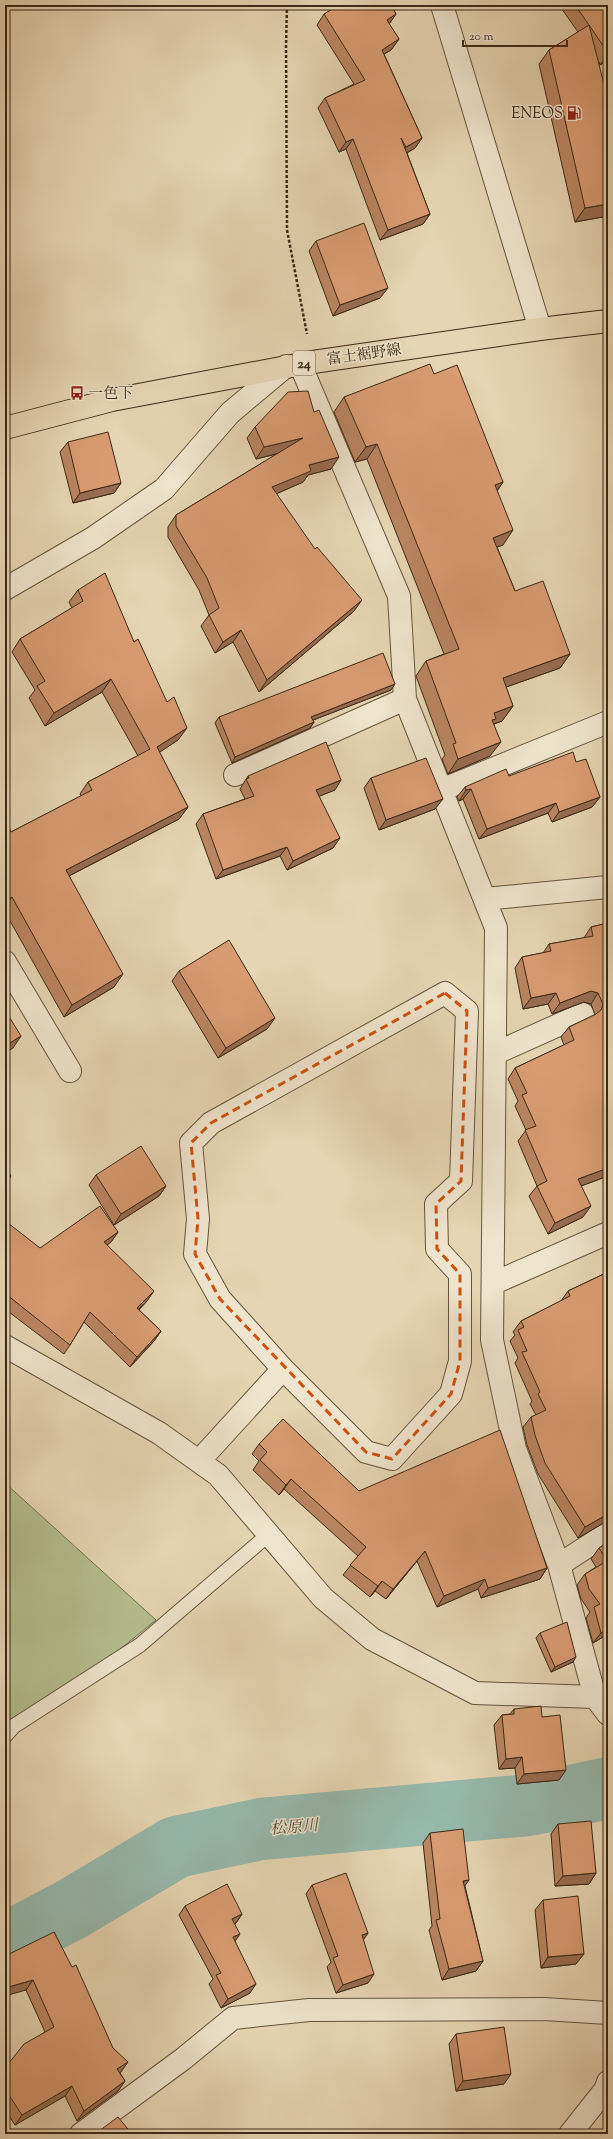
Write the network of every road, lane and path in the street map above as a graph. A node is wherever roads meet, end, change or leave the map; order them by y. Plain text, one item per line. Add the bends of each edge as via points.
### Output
1 (288, 5) edge
2 (442, 5) edge
3 (608, 321) edge
4 (540, 329) junction
5 (300, 364) junction
6 (5, 428) edge
7 (5, 589) edge
8 (406, 699) junction
9 (608, 722) edge
10 (235, 775) dead end
11 (441, 790) junction
12 (608, 887) edge
13 (485, 899) junction
14 (5, 962) edge
15 (583, 1014) dead end
16 (496, 1053) junction
17 (70, 1071) dead end
18 (607, 1235) edge
19 (494, 1283) junction
20 (5, 1346) edge
21 (283, 1369) junction
22 (198, 1461) junction
23 (608, 1533) edge
24 (269, 1534) junction
25 (558, 1564) junction
26 (601, 1706) edge
27 (5, 1736) edge
28 (608, 2013) edge
29 (608, 2082) edge
30 (81, 2134) edge
31 (570, 2134) edge

1 - 5 path via 287,230
2 - 4 street
3 - 4 main road, 富士裾野線 / 24
4 - 5 main road, 富士裾野線 / 24
5 - 6 main road, 富士裾野線 / 24 via 112,400
5 - 7 street via 230,413 164,489 93,538
5 - 8 street via 399,596
8 - 10 street
8 - 11 street
9 - 11 street
11 - 13 street
12 - 13 street
13 - 16 street via 496,928
14 - 17 street
15 - 16 street
16 - 19 street
18 - 19 street
19 - 25 street via 492,1340 515,1449
20 - 22 street via 160,1433
21 - 21 street via 220,1299 195,1254 198,1219 191,1143 211,1123 445,993 467,1012 460,1181 436,1204 437,1249 460,1274 460,1361 451,1394 392,1459 366,1452
21 - 22 street
22 - 24 street via 218,1475
23 - 25 street
24 - 26 street via 323,1598 372,1639 475,1693
24 - 27 lane via 140,1645 14,1726
25 - 26 street
28 - 30 street via 544,2009 309,2010 233,2018 183,2059
29 - 31 street via 605,2090

